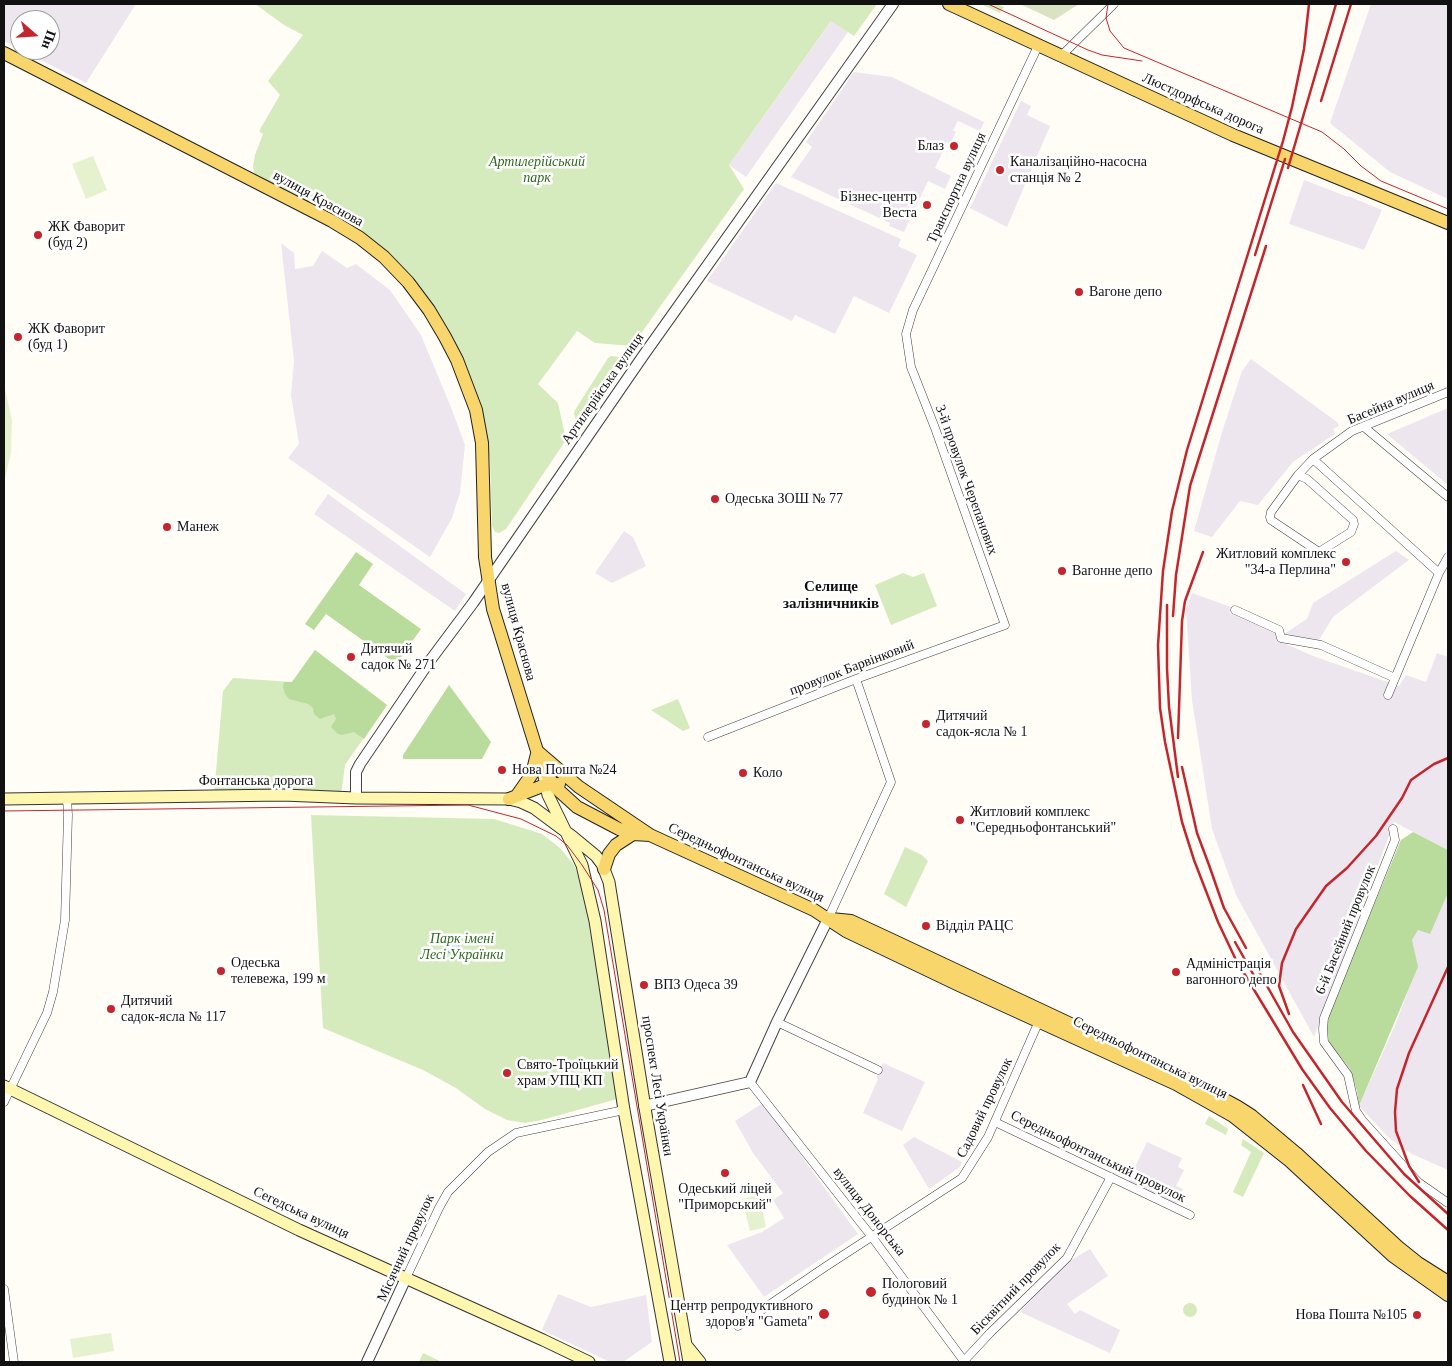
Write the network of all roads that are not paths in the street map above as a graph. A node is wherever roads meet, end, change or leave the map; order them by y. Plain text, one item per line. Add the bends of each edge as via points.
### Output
1 (892, 4) edge
2 (949, 4) edge
3 (1114, 4) edge
4 (1038, 46) junction
5 (4, 54) edge
6 (1061, 56) junction
7 (1448, 223) edge
8 (906, 343) joint
9 (1448, 392) edge
10 (1364, 427) junction
11 (1313, 459) junction
12 (1298, 475) junction
13 (1448, 497) edge
14 (1448, 557) edge
15 (1439, 573) junction
16 (488, 579) junction
17 (1235, 610) dead end
18 (1005, 625) joint
19 (1395, 678) junction
20 (856, 680) junction
21 (1388, 695) dead end
22 (708, 737) dead end
23 (537, 752) junction
24 (549, 784) junction
25 (579, 786) junction
26 (67, 798) junction
27 (356, 798) junction
28 (512, 798) junction
29 (4, 799) edge
30 (1393, 829) dead end
31 (565, 830) junction
32 (633, 834) junction
33 (650, 835) junction
34 (604, 869) junction
35 (586, 880) junction
36 (828, 919) junction
37 (1039, 1021) junction
38 (777, 1022) junction
39 (878, 1070) dead end
40 (750, 1082) junction
41 (7, 1087) edge
42 (4, 1102) edge
43 (644, 1106) junction
44 (624, 1110) junction
45 (995, 1122) junction
46 (1111, 1177) junction
47 (1448, 1202) edge
48 (1190, 1215) dead end
49 (872, 1237) junction
50 (406, 1278) junction
51 (1448, 1282) edge
52 (4, 1289) edge
53 (1448, 1295) edge
54 (738, 1326) dead end
55 (686, 1344) junction
56 (14, 1362) edge
57 (367, 1362) edge
58 (589, 1362) edge
59 (670, 1362) edge
60 (688, 1362) edge
61 (700, 1362) edge
62 (964, 1362) edge

1 - 16 street, Артилерійська вулиця
2 - 4 main road, Люстдорфська дорога
3 - 6 street
4 - 6 main road, Люстдорфська дорога
4 - 8 street, Транспортна вулиця via 913,310 907,326
5 - 16 main road, вулиця Краснова via 332,221 384,257 408,282 445,337 476,410 482,442
6 - 7 main road, Люстдорфська дорога via 1233,136
8 - 18 street, 3-й провулок Черепанових via 911,367
9 - 10 street, Басейна вулиця
10 - 11 street, Басейна вулиця via 1352,431
10 - 13 street
11 - 12 street, Басейна вулиця
11 - 15 street
12 - 12 street, Басейна вулиця via 1271,512 1271,520 1319,552 1351,532 1353,520 1307,478
14 - 15 street
15 - 19 street
16 - 23 main road, вулиця Краснова via 493,609
16 - 27 street, Артилерійська вулиця via 360,764 356,772
17 - 19 street via 1279,630 1281,638 1321,645
18 - 20 street, провулок Барвінковий
19 - 21 street
20 - 22 street, провулок Барвінковий
20 - 36 street via 891,782
23 - 24 main road, Середньофонтанська вулиця
23 - 25 main road, Середньофонтанська вулиця
23 - 28 main road via 532,774
24 - 25 main road
24 - 28 main road
24 - 31 main road, проспект Лесі Українки
24 - 32 main road, Середньофонтанська вулиця via 577,807 604,823
25 - 33 main road, Середньофонтанська вулиця
26 - 27 main road, Фонтанська дорога via 283,795
26 - 29 main road, Фонтанська дорога
26 - 41 street via 65,920 52,992 47,1013
27 - 28 main road, Фонтанська дорога
28 - 31 main road, проспект Лесі Українки via 534,808
30 - 47 street, 6-й Басейний провулок via 1396,840 1324,1018 1324,1042 1348,1075 1356,1111 1362,1120 1418,1182
31 - 34 main road, проспект Лесі Українки via 596,856
31 - 35 main road, проспект Лесі Українки
32 - 33 main road, Середньофонтанська вулиця
32 - 34 main road via 616,845
33 - 36 main road, Середньофонтанська вулиця
34 - 35 main road via 595,869
34 - 43 main road, проспект Лесі Українки via 612,897
35 - 44 main road, проспект Лесі Українки
36 - 37 main road, Середньофонтанська вулиця via 846,931
36 - 38 street
36 - 51 main road, Середньофонтанська вулиця via 851,921 886,937 1179,1074 1238,1107 1296,1153 1398,1247
37 - 45 street, Садовий провулок
37 - 53 main road, Середньофонтанська вулиця via 1176,1084 1233,1116 1290,1161 1393,1256
38 - 39 street
38 - 40 street
40 - 43 street
40 - 49 street, вулиця Донорська
41 - 42 street
41 - 50 main road, Сегедська вулиця via 299,1230
43 - 55 main road, проспект Лесі Українки
44 - 50 street, Місячний провулок via 516,1133 488,1152 448,1192
44 - 59 main road, проспект Лесі Українки
45 - 46 street, Середньофонтанський провулок
45 - 49 street, Садовий провулок via 962,1178
46 - 48 street, Середньофонтанський провулок
46 - 62 street, Бісквітний провулок via 1067,1258
49 - 54 street, Садовий провулок
49 - 62 street, вулиця Донорська
50 - 57 street, Місячний провулок
50 - 58 main road, Сегедська вулиця
52 - 56 street
55 - 60 main road, проспект Лесі Українки
55 - 61 main road

